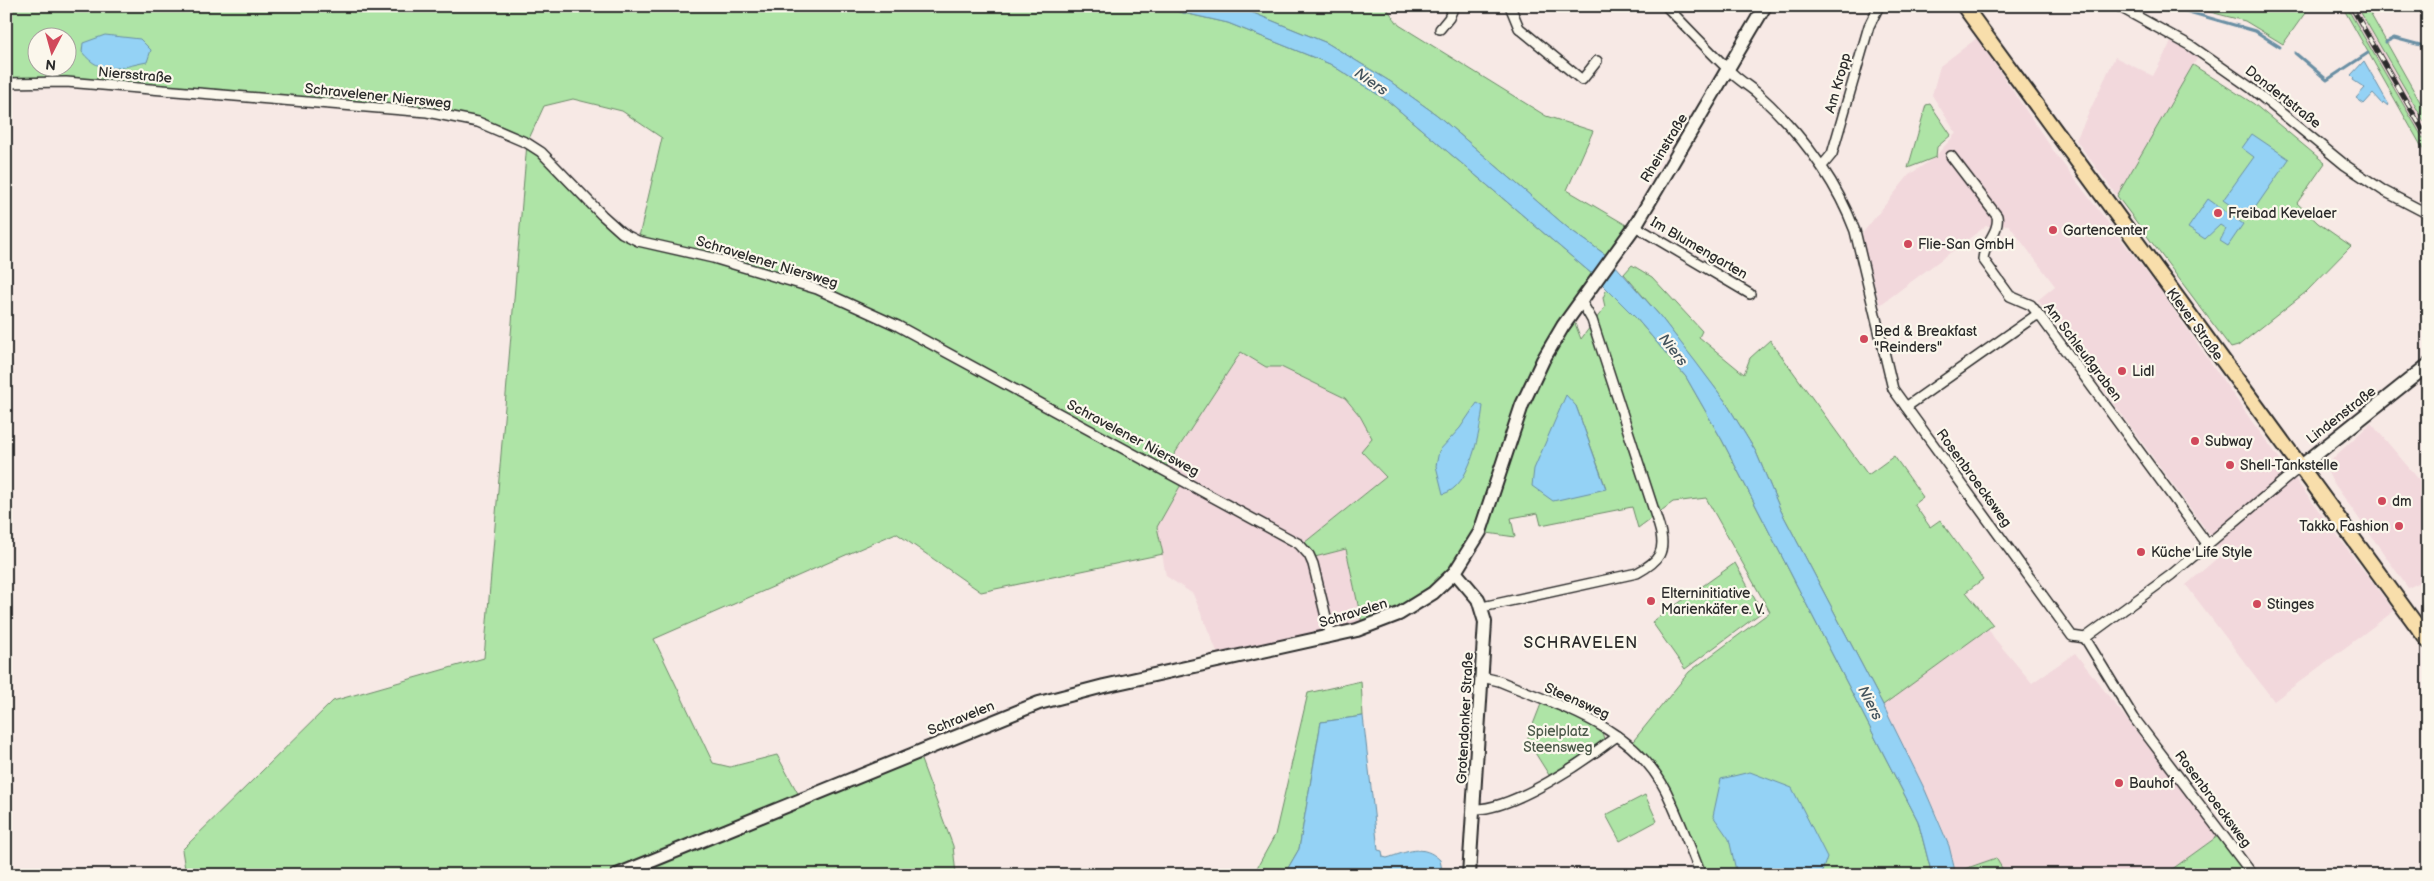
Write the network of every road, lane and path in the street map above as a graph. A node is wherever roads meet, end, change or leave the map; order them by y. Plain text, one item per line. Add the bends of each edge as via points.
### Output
1 (1454, 6) edge
2 (1510, 6) edge
3 (1666, 6) edge
4 (1766, 6) edge
5 (1879, 6) edge
6 (1964, 6) edge
7 (2118, 6) edge
8 (1440, 28) dead end
9 (1597, 61) dead end
10 (1729, 70) junction
11 (6, 83) edge
12 (201, 94) joint
13 (1952, 156) dead end
14 (1822, 166) junction
15 (2428, 214) edge
16 (1635, 226) junction
17 (1750, 294) dead end
18 (1581, 301) junction
19 (2038, 314) junction
20 (2428, 365) edge
21 (1906, 408) junction
22 (2300, 467) junction
23 (2208, 545) junction
24 (1455, 572) junction
25 (1482, 607) junction
26 (1331, 637) junction
27 (2085, 638) junction
28 (2428, 641) edge
29 (1482, 678) junction
30 (1617, 736) junction
31 (1474, 809) junction
32 (617, 875) edge
33 (1469, 875) edge
34 (1702, 875) edge
35 (2253, 875) edge

1 - 8 street
2 - 9 street via 1519,28 1582,80
3 - 10 street, Rosenbroecksweg
4 - 10 main road, Rheinstraße
5 - 14 street, Am Kropp via 1869,26 1832,154
6 - 22 main road, Klever Straße
7 - 15 street, Dondertstraße via 2191,46 2251,88 2345,165 2384,191
10 - 14 street, Rosenbroecksweg via 1798,135
10 - 16 main road, Rheinstraße
11 - 12 street, Niersstraße via 66,82
12 - 26 street, Schravelener Niersweg via 427,112 478,122 527,142 622,233 638,241 713,258 850,302 1294,541 1305,549 1313,564
13 - 19 street, Am Schleußgraben via 1998,222 1983,259 2010,296 2031,305
14 - 21 street, Rosenbroecksweg via 1855,231 1893,389
16 - 17 street, Im Blumengarten
16 - 18 main road, Rheinstraße
18 - 24 main road, Schravelen via 1531,383 1480,532
18 - 25 street via 1592,320 1659,526 1661,552 1658,559 1637,572
19 - 21 street
19 - 23 street, Am Schleußgraben
20 - 22 main road, Lindenstraße
21 - 27 street, Rosenbroecksweg via 2072,636
22 - 23 street, Lindenstraße
22 - 28 main road, Klever Straße
23 - 27 street, Lindenstraße
24 - 25 main road, Grotendonker Straße
24 - 26 main road, Schravelen via 1434,593 1399,614
25 - 29 main road, Grotendonker Straße via 1485,622
26 - 32 main road, Schravelen via 1039,703
27 - 35 street, Rosenbroecksweg via 2134,718
29 - 30 street, Steensweg via 1598,722
29 - 31 main road, Grotendonker Straße
30 - 31 street via 1589,758 1534,789 1494,806
30 - 34 street, Steensweg via 1646,760 1665,790
31 - 33 main road, Grotendonker Straße

